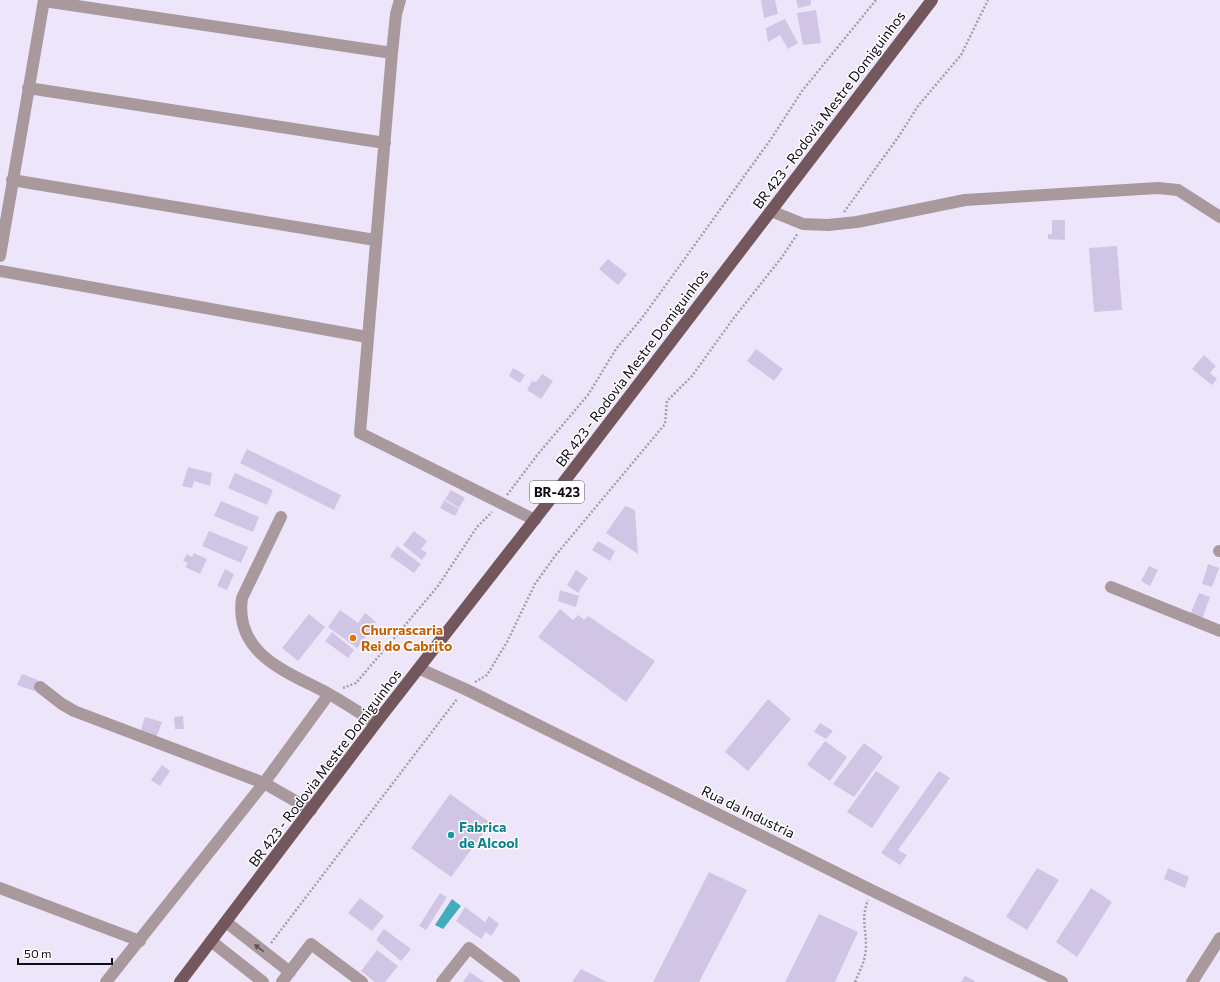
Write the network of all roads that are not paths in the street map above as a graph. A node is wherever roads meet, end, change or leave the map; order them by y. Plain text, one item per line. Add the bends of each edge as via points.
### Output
1 (44, 0) edge
2 (400, 0) edge
3 (932, 0) edge
4 (392, 53) junction
5 (28, 88) junction
6 (385, 143) junction
7 (12, 180) junction
8 (771, 211) junction
9 (1220, 217) edge
10 (375, 240) junction
11 (0, 256) edge
12 (0, 271) edge
13 (367, 336) junction
14 (281, 517) dead end
15 (535, 520) junction
16 (1111, 587) dead end
17 (1220, 631) edge
18 (420, 669) junction
19 (40, 687) dead end
20 (329, 694) junction
21 (376, 723) junction
22 (264, 783) junction
23 (312, 810) junction
24 (0, 888) edge
25 (226, 922) junction
26 (1220, 938) edge
27 (140, 941) junction
28 (211, 941) junction
29 (290, 972) junction
30 (106, 982) edge
31 (180, 982) edge
32 (262, 982) edge
33 (282, 982) edge
34 (362, 982) edge
35 (442, 982) edge
36 (514, 982) edge
37 (1062, 982) edge
38 (1192, 982) edge

1 - 4 street
1 - 5 street
2 - 4 street
3 - 8 main road, BR 423 - Rodovia Mestre Domiguinhos / BR-423
4 - 6 street
5 - 6 street
5 - 7 street
6 - 10 street
7 - 10 street
7 - 11 street
8 - 9 street via 803,224 828,225 857,222 965,200 1158,188 1178,190
8 - 15 main road, BR 423 - Rodovia Mestre Domiguinhos / BR-423
10 - 13 street
12 - 13 street
13 - 15 street via 360,433
14 - 20 street via 242,598 242,619 246,632 263,656 284,672
15 - 18 main road, BR 423 - Rodovia Mestre Domiguinhos / BR-423
16 - 17 street
18 - 21 main road, BR 423 - Rodovia Mestre Domiguinhos / BR-423
18 - 37 street, Rua da Industria
19 - 22 street via 74,711
20 - 21 street
20 - 22 street
21 - 23 main road, BR 423 - Rodovia Mestre Domiguinhos / BR-423
22 - 23 street
22 - 27 street
23 - 25 main road, BR 423 - Rodovia Mestre Domiguinhos / BR-423
24 - 27 street
25 - 28 main road, BR 423 - Rodovia Mestre Domiguinhos / BR-423
29 -> 25 street
26 - 38 street
27 - 30 street
28 - 31 main road, BR 423 - Rodovia Mestre Domiguinhos / BR-423
28 - 32 street
29 - 33 street
29 - 34 street via 311,944
35 - 36 street via 469,948

